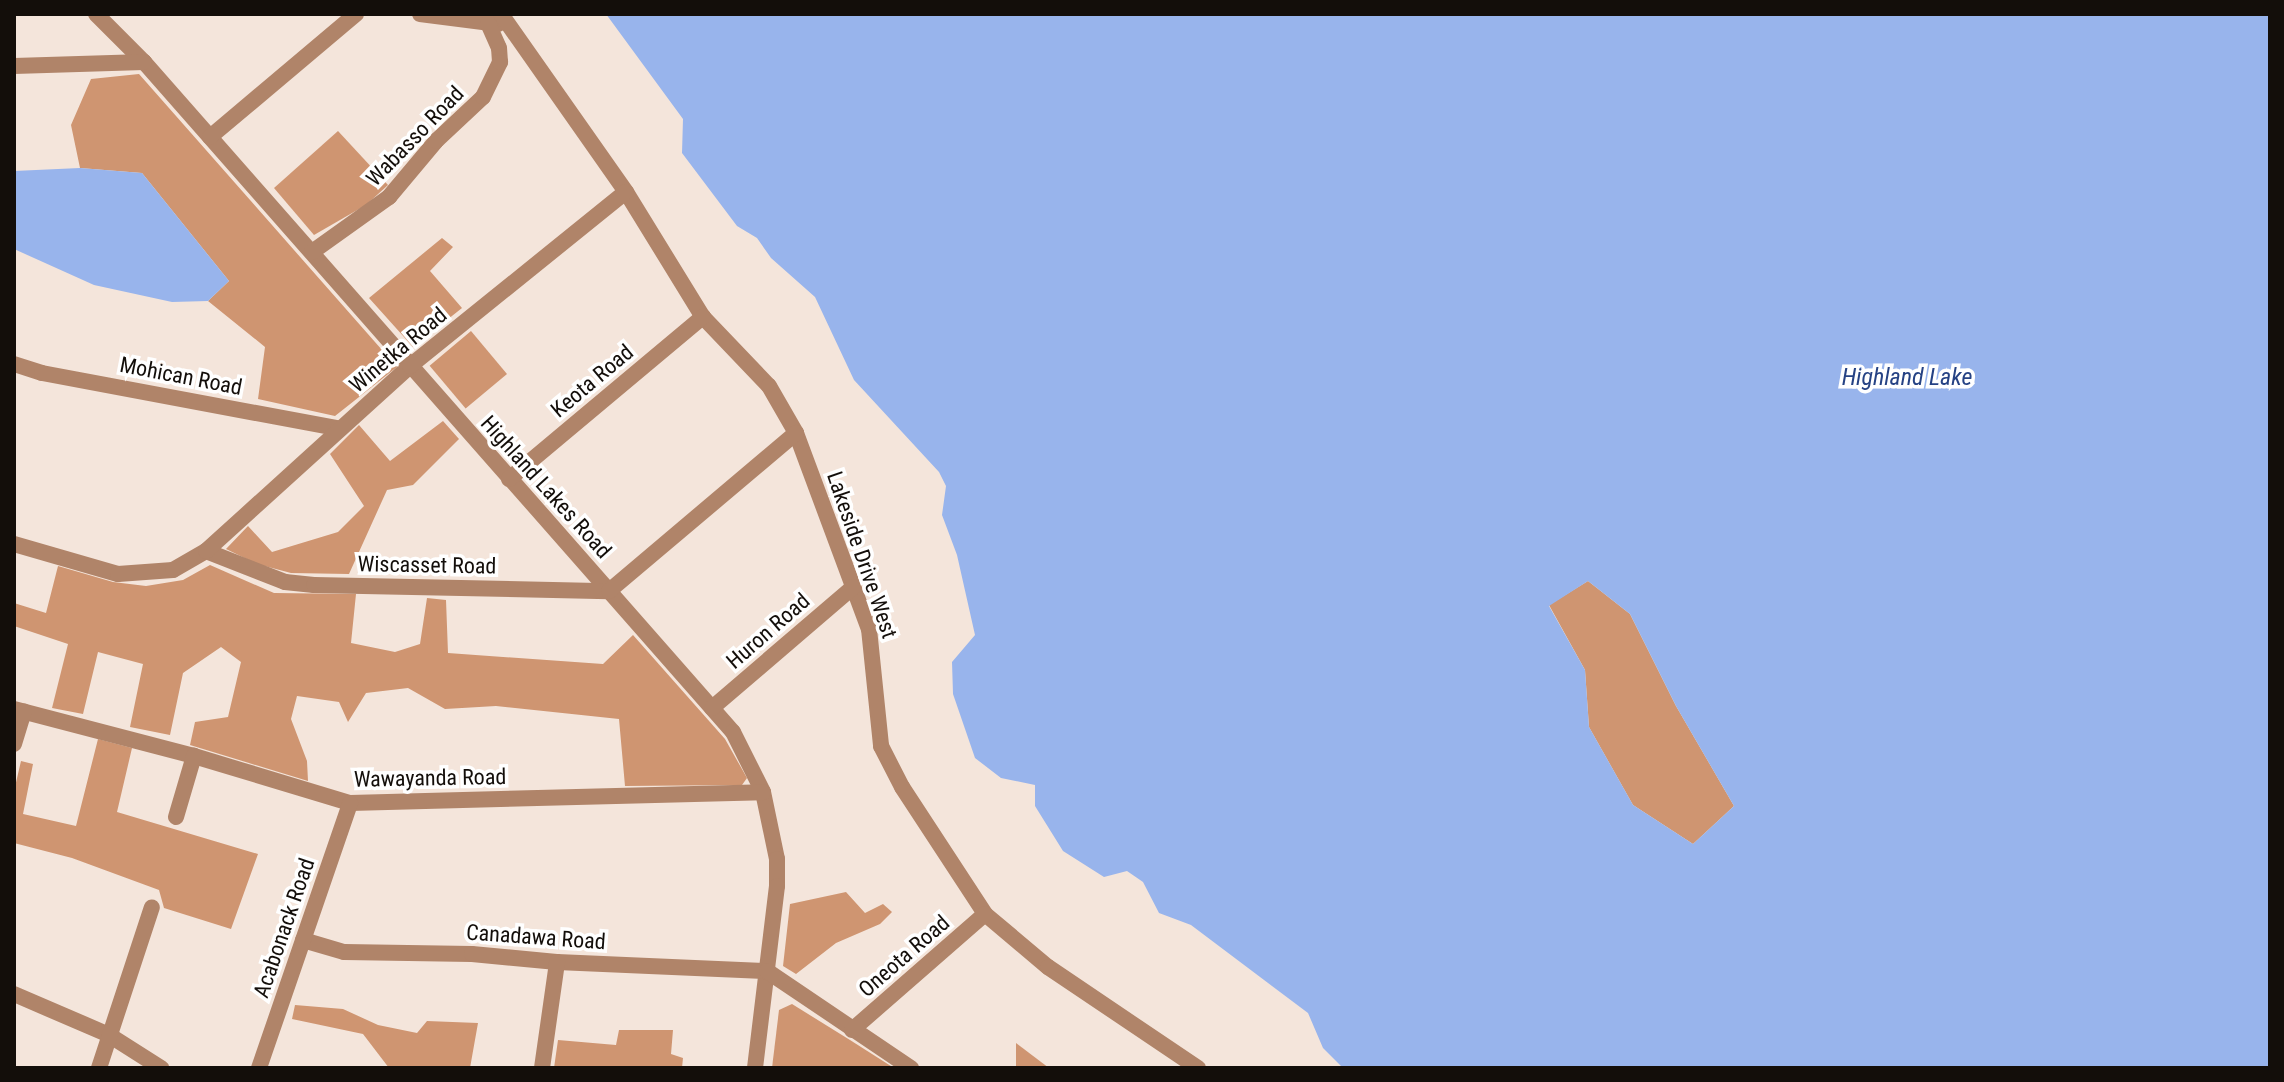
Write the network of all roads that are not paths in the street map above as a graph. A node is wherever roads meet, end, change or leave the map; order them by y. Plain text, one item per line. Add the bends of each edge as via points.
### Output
1 (96, 14) edge
2 (356, 14) edge
3 (420, 14) edge
4 (500, 21) edge
5 (144, 62) junction
6 (14, 66) edge
7 (210, 137) junction
8 (626, 192) junction
9 (312, 252) junction
10 (703, 317) junction
11 (14, 364) edge
12 (410, 366) junction
13 (340, 429) junction
14 (796, 433) junction
15 (509, 479) junction
16 (14, 544) edge
17 (206, 551) junction
18 (853, 587) junction
19 (609, 591) junction
20 (712, 708) junction
21 (19, 710) edge
22 (14, 744) edge
23 (194, 756) junction
24 (763, 792) junction
25 (350, 803) junction
26 (176, 817) dead end
27 (152, 907) dead end
28 (985, 914) junction
29 (303, 940) junction
30 (557, 962) junction
31 (767, 971) junction
32 (14, 994) edge
33 (852, 1030) junction
34 (109, 1035) junction
35 (99, 1068) edge
36 (161, 1068) edge
37 (259, 1068) edge
38 (542, 1068) edge
39 (755, 1068) edge
40 (911, 1068) edge
41 (1198, 1068) edge

1 - 5 street, Highland Lakes Road
2 - 7 street
3 - 4 street
4 - 8 street, Lakeside Drive West
4 - 9 street, Wabasso Road via 500,62 483,97 436,141 389,197
5 - 6 street
5 - 7 street, Highland Lakes Road
7 - 9 street, Highland Lakes Road
8 - 10 street, Lakeside Drive West
8 - 12 street, Winetka Road
9 - 12 street, Highland Lakes Road
10 - 14 street, Lakeside Drive West via 769,386
10 - 15 street, Keota Road
11 - 13 street, Mohican Road
12 - 13 street, Winetka Road
12 - 15 street, Highland Lakes Road
13 - 17 street, Winetka Road
14 - 18 street, Lakeside Drive West
14 - 19 street
15 - 19 street, Highland Lakes Road
16 - 17 street via 118,574 173,570
17 - 19 street, Wiscasset Road via 285,582 314,585
18 - 20 street, Huron Road
18 - 28 street, Lakeside Drive West via 869,629 881,746
19 - 20 street, Highland Lakes Road
20 - 24 street, Highland Lakes Road via 733,732
21 - 22 street
21 - 23 street, Wawayanda Road
23 - 25 street, Wawayanda Road
23 - 26 street
24 - 25 street, Wawayanda Road
24 - 31 street, Highland Lakes Road via 777,859
25 - 29 street, Acabonack Road
27 - 34 street
28 - 33 street, Oneota Road
28 - 41 street, Lakeside Drive West via 1048,967
29 - 30 street, Canadawa Road via 344,952 472,954
29 - 37 street, Acabonack Road
30 - 31 street, Canadawa Road
30 - 38 street
31 - 33 street
31 - 39 street, Highland Lakes Road
32 - 34 street
33 - 40 street
34 - 35 street
34 - 36 street

